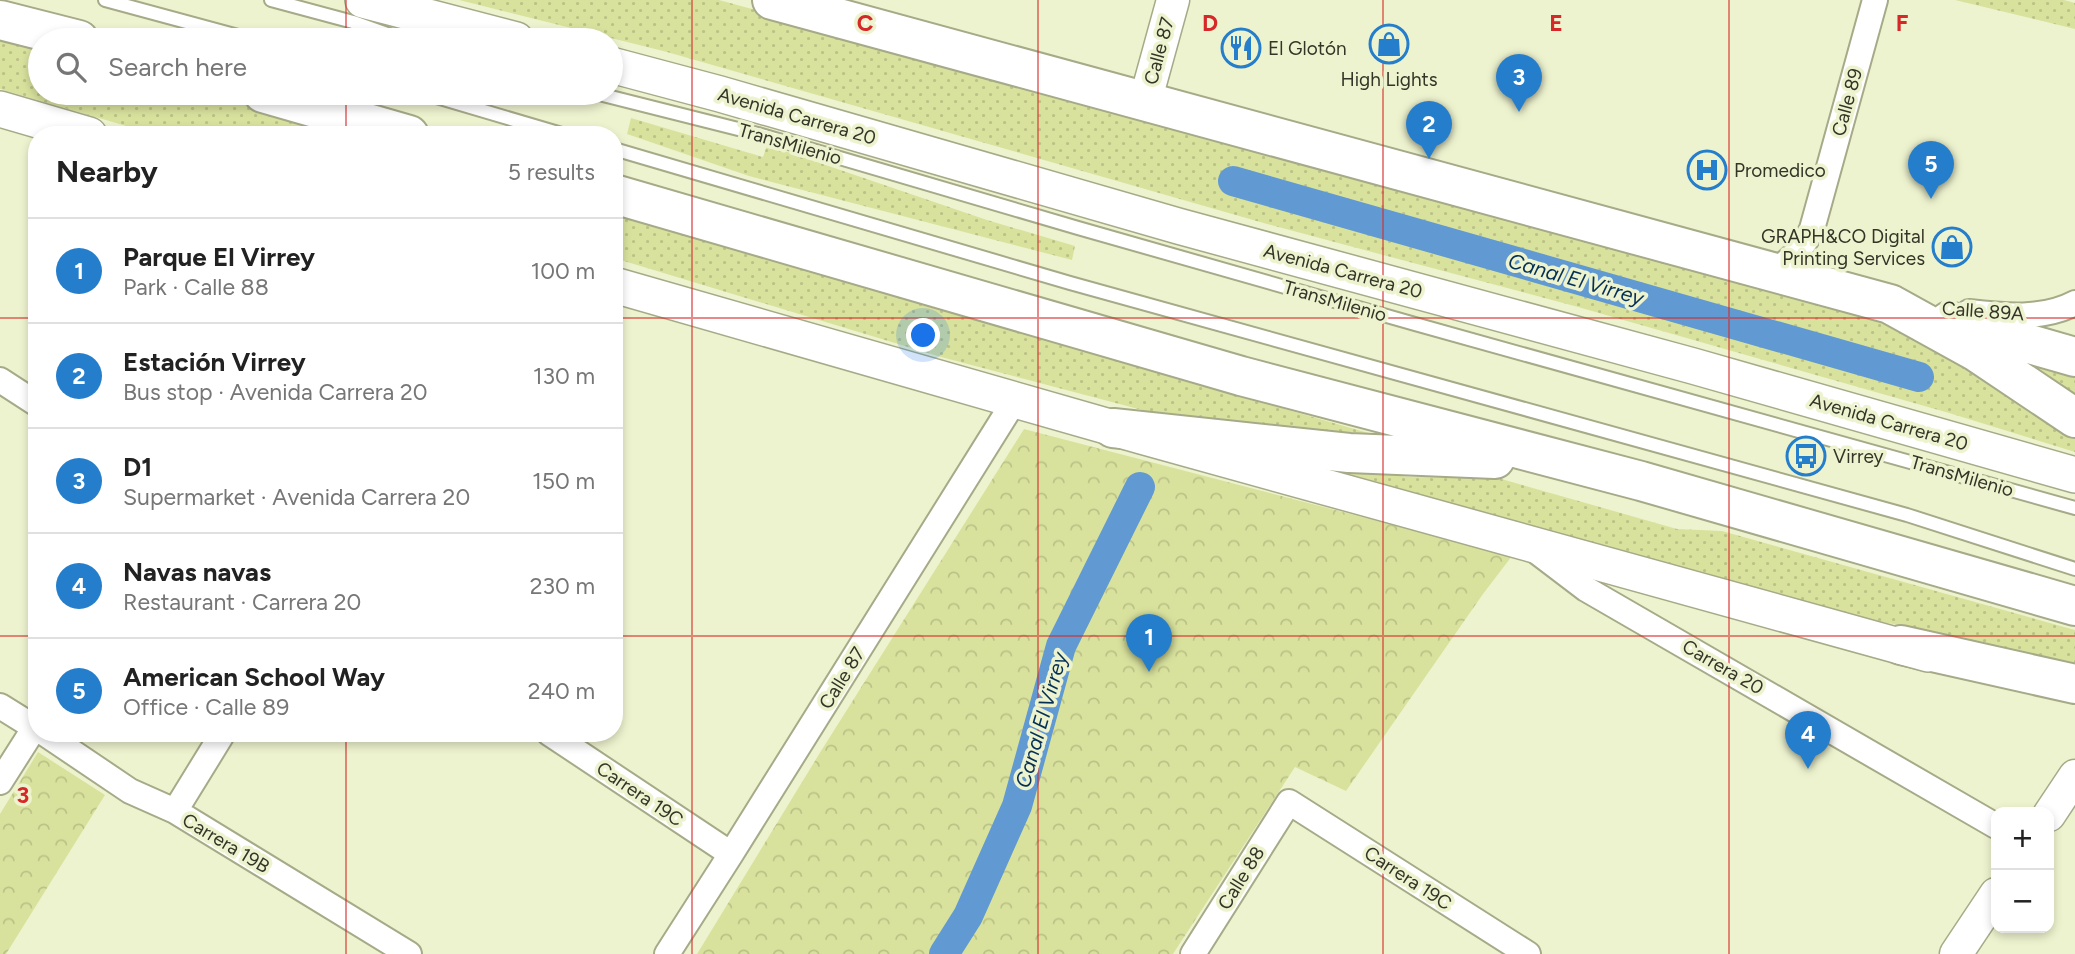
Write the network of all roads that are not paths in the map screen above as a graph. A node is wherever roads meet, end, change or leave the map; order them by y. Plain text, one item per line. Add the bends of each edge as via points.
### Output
1 (105, 0) edge
2 (271, 0) edge
3 (363, 0) edge
4 (772, 0) edge
5 (1173, 0) edge
6 (1875, 0) edge
7 (0, 20) edge
8 (32, 28) edge
9 (209, 28) edge
10 (370, 28) edge
11 (470, 28) edge
12 (623, 68) edge
13 (623, 100) edge
14 (1145, 102) junction
15 (305, 105) edge
16 (464, 105) edge
17 (0, 109) edge
18 (58, 126) edge
19 (378, 126) edge
20 (535, 126) edge
21 (623, 152) edge
22 (623, 197) edge
23 (1774, 272) junction
24 (623, 288) edge
25 (2075, 303) edge
26 (1890, 304) junction
27 (2075, 357) edge
28 (0, 380) edge
29 (28, 398) edge
30 (1014, 400) junction
31 (2075, 418) edge
32 (1113, 428) junction
33 (1571, 463) junction
34 (2075, 475) edge
35 (2075, 508) edge
36 (1527, 544) junction
37 (2075, 569) edge
38 (2075, 606) edge
39 (1901, 645) junction
40 (2075, 684) edge
41 (2075, 701) edge
42 (0, 706) edge
43 (28, 724) edge
44 (29, 742) edge
45 (56, 742) edge
46 (217, 742) edge
47 (564, 742) edge
48 (2075, 776) edge
49 (0, 782) edge
50 (1289, 802) joint
51 (2054, 808) edge
52 (175, 811) junction
53 (1991, 823) edge
54 (732, 854) junction
55 (1991, 902) edge
56 (409, 954) edge
57 (667, 954) edge
58 (1193, 954) edge
59 (1528, 954) edge
60 (1956, 954) edge

1 - 9 lane
2 - 10 lane
3 - 11 main road
4 - 14 main road
5 - 14 street, Calle 87
6 - 23 street, Calle 89 via 1812,229 1804,246
7 - 8 main road
12 - 34 main road, Avenida Carrera 20
13 - 35 lane, TransMilenio via 758,134
14 - 23 main road
15 - 19 main road
16 - 20 lane
17 - 18 main road
21 - 37 lane via 1070,283 1907,515
22 - 33 main road via 1241,376
23 - 26 main road
24 - 30 main road
25 - 26 street, Calle 89A via 2053,311 2007,316
26 - 27 main road
26 - 31 main road via 1975,351
28 - 29 street
30 - 32 main road
30 - 54 street, Calle 87
32 - 33 main road via 1349,453
32 - 36 main road
33 - 38 main road
36 - 39 main road
36 - 53 street, Carrera 20 via 1586,589
39 - 40 main road
39 - 41 main road
42 - 43 street, Carrera 19B
44 - 49 street
45 - 52 street, Carrera 19B via 130,791
46 - 52 street
47 - 54 street, Carrera 19C
48 - 51 street
50 - 58 street, Calle 88
50 - 59 street, Carrera 19C
52 - 56 street, Carrera 19B
54 - 57 street, Calle 87
55 - 60 street

